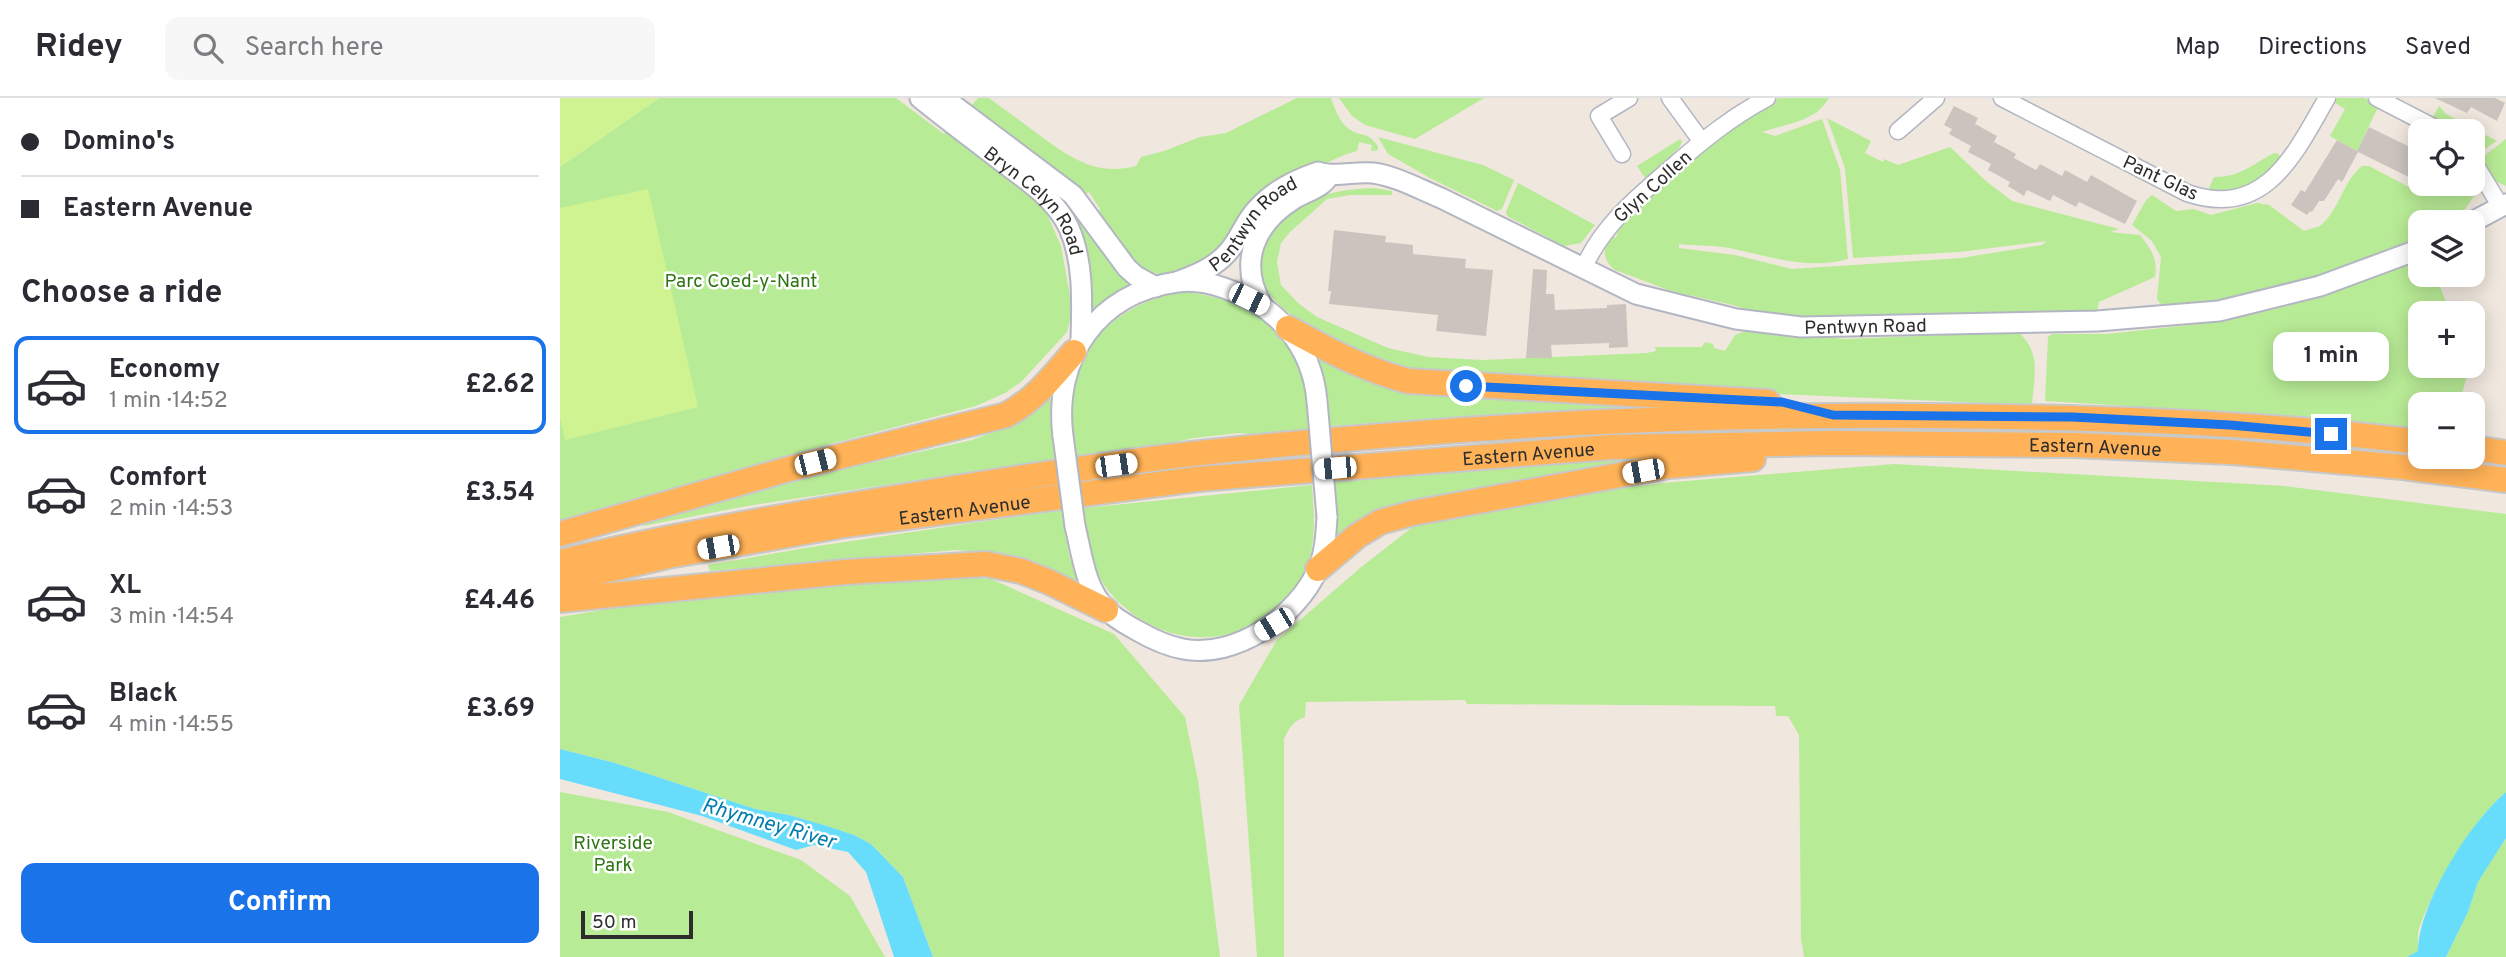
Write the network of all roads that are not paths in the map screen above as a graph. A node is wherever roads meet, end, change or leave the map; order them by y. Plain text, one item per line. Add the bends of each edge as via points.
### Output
1 (920, 98) edge
2 (944, 98) edge
3 (1629, 98) edge
4 (1671, 98) edge
5 (1767, 98) edge
6 (1936, 98) edge
7 (2002, 98) edge
8 (2327, 98) edge
9 (2377, 98) edge
10 (2418, 119) edge
11 (1898, 131) dead end
12 (1702, 142) junction
13 (1622, 154) dead end
14 (1329, 176) junction
15 (2485, 179) edge
16 (2503, 205) edge
17 (2485, 215) edge
18 (2408, 253) edge
19 (1583, 269) junction
20 (1179, 281) junction
21 (1156, 287) junction
22 (1262, 305) junction
23 (1289, 328) junction
24 (1078, 346) junction
25 (1833, 415) junction
26 (2408, 441) edge
27 (1832, 443) junction
28 (2485, 450) edge
29 (2506, 453) edge
30 (2506, 480) edge
31 (560, 534) edge
32 (560, 562) edge
33 (1318, 569) junction
34 (560, 581) edge
35 (560, 600) edge
36 (1107, 610) junction

1 - 24 street, Bryn Celyn Road via 1042,192 1062,216 1077,254 1082,305
2 - 21 street, Bryn Celyn Road via 1073,195 1126,268
3 - 13 street via 1600,116
4 - 12 street, Glyn Collen
5 - 12 street, Glyn Collen via 1736,114
6 - 11 street
7 - 8 street, Pant Glas via 2187,193 2210,199 2237,196 2272,181 2289,163
9 - 10 street
12 - 19 street, Glyn Collen via 1615,218
14 - 19 street, Pentwyn Road via 1374,174 1407,184
14 - 20 street, Pentwyn Road via 1318,172 1276,192 1256,210 1223,258 1202,273
14 - 22 street, Pentwyn Road via 1323,185 1272,215 1261,230 1250,275
15 - 16 street
16 - 17 street
18 - 19 street, Pentwyn Road via 2320,286 2219,311 2132,320 1852,328 1801,327 1714,315 1636,294
20 - 21 street
20 - 22 street via 1210,284
21 - 24 street via 1118,304 1095,322
22 - 23 street
23 - 25 highway via 1343,359 1408,381 1782,402
23 - 33 street, bridge via 1309,366 1317,401 1327,517
24 - 31 highway via 1039,392 1006,415 789,469
24 - 36 street, bridge via 1061,396 1063,436 1075,526 1089,584
25 - 26 highway, Eastern Avenue via 2085,418
25 - 32 highway, Eastern Avenue via 1611,420 1405,433 1195,454 843,506
27 - 30 highway, Eastern Avenue via 2231,452
27 - 33 highway via 1784,457 1669,466 1413,513 1380,522
27 - 34 highway, Eastern Avenue via 1611,447 1198,479 845,525 668,556
28 - 29 highway
33 - 36 street via 1274,624 1234,645 1185,649 1153,639
35 - 36 highway via 845,572 986,564 1049,582

